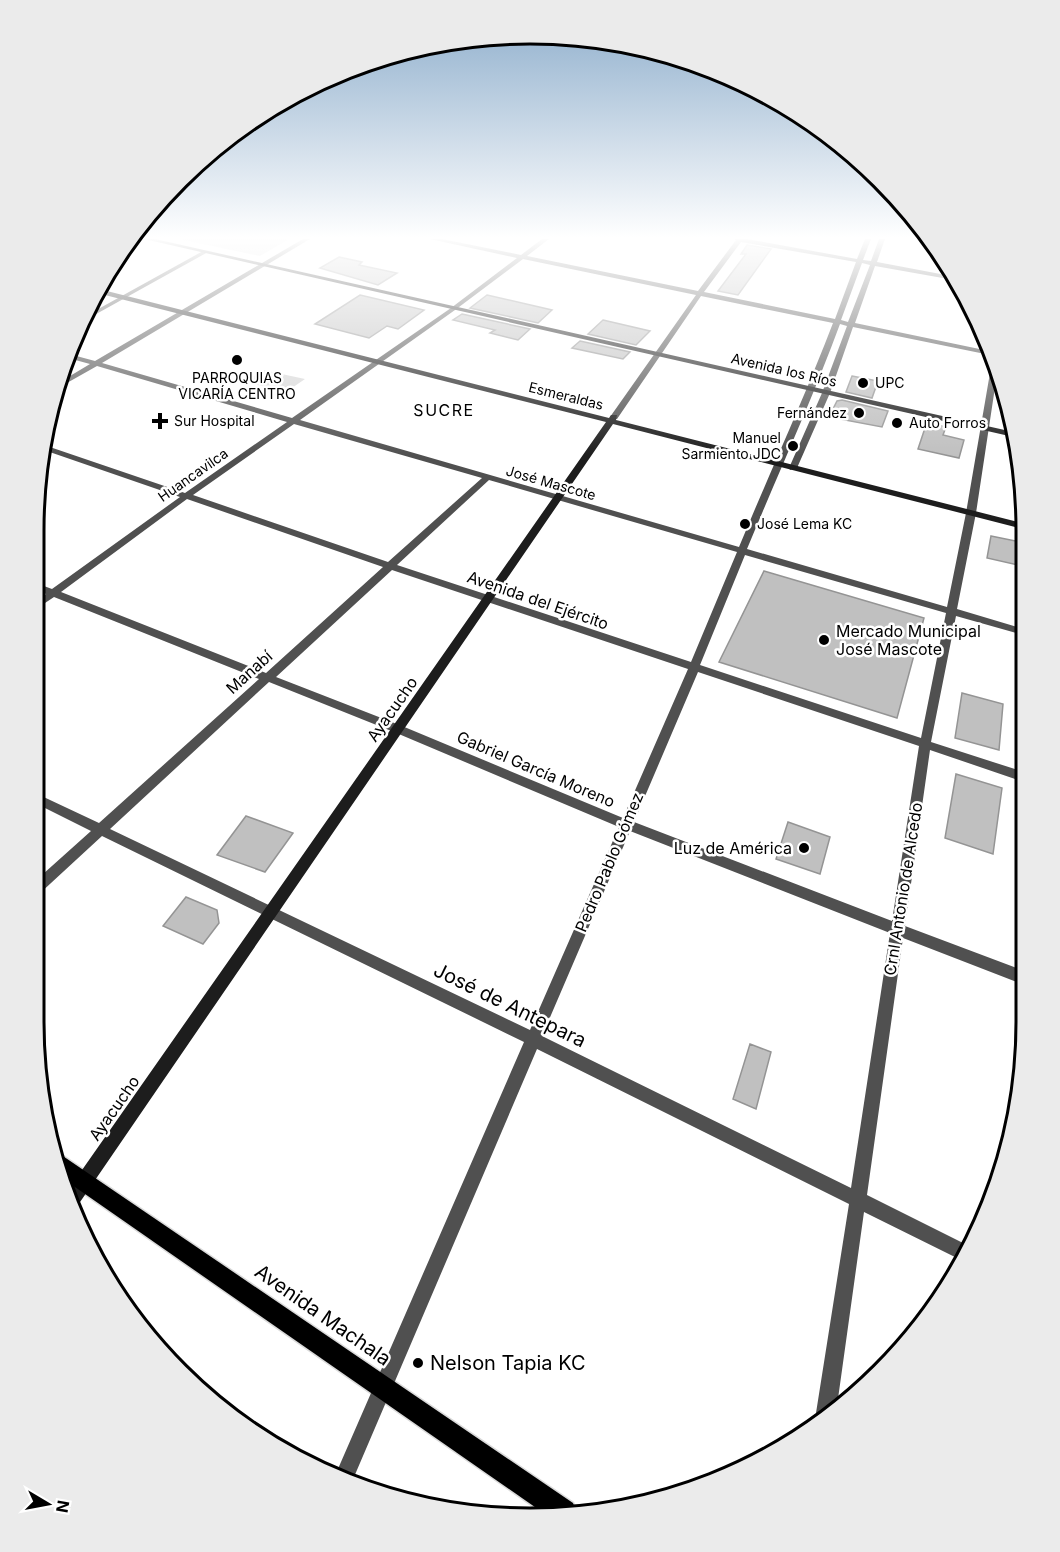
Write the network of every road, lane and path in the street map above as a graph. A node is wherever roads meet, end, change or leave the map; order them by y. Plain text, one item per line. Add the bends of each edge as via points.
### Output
1 (186, 311) edge
2 (188, 311) edge
3 (449, 311) edge
4 (475, 311) edge
5 (688, 311) edge
6 (790, 311) edge
7 (841, 311) edge
8 (855, 311) edge
9 (837, 321) junction
10 (850, 324) junction
11 (982, 351) edge
12 (660, 354) junction
13 (75, 358) edge
14 (377, 360) junction
15 (95, 364) junction
16 (67, 381) edge
17 (993, 381) edge
18 (812, 388) junction
19 (826, 391) junction
20 (613, 419) junction
21 (294, 421) junction
22 (986, 427) junction
23 (1006, 430) edge
24 (1006, 433) edge
25 (51, 449) edge
26 (779, 461) junction
27 (794, 465) junction
28 (487, 478) junction
29 (186, 496) junction
30 (558, 498) junction
31 (971, 510) junction
32 (1016, 519) edge
33 (1016, 524) edge
34 (741, 552) junction
35 (390, 566) junction
36 (44, 589) edge
37 (53, 593) junction
38 (488, 599) junction
39 (44, 600) edge
40 (950, 611) junction
41 (1016, 630) edge
42 (694, 668) junction
43 (268, 677) junction
44 (398, 729) junction
45 (925, 745) junction
46 (1016, 774) edge
47 (44, 802) edge
48 (624, 824) junction
49 (98, 829) junction
50 (44, 881) edge
51 (269, 912) junction
52 (896, 927) junction
53 (1016, 975) edge
54 (533, 1039) junction
55 (66, 1168) edge
56 (85, 1180) junction
57 (75, 1194) edge
58 (858, 1200) junction
59 (959, 1250) edge
60 (384, 1386) junction
61 (827, 1407) edge
62 (346, 1472) edge
63 (557, 1507) edge

1 - 15 street
2 - 14 main road, Esmeraldas
3 - 14 street, Huancavilca
4 - 12 main road, Avenida los Ríos
5 - 12 street, Ayacucho
6 - 9 street
7 - 9 street, Pedro Pablo Gómez
8 - 10 street
9 - 10 street
9 - 18 street, Pedro Pablo Gómez
10 - 11 street
10 - 19 street
12 - 18 main road, Avenida los Ríos
12 - 20 street, Ayacucho
13 - 15 street, José Mascote
14 - 20 main road, Esmeraldas
14 - 21 street, Huancavilca
15 - 16 street
15 - 21 street, José Mascote
17 - 22 street, Crnl Antonio de Alcedo
18 - 19 main road, Avenida los Ríos
18 - 26 street, Pedro Pablo Gómez
19 - 22 main road, Avenida los Ríos
19 - 27 street
20 - 26 main road, Esmeraldas
20 - 30 main road, Ayacucho
21 - 28 street, José Mascote
21 - 29 street, Huancavilca
22 - 23 main road, Avenida los Ríos
22 - 24 main road, Avenida los Ríos
22 - 31 street, Crnl Antonio de Alcedo
25 - 29 street, Avenida del Ejército
26 - 27 main road, Esmeraldas
26 - 34 street, Pedro Pablo Gómez
27 - 31 main road, Esmeraldas
28 - 30 street, José Mascote
28 - 35 street, Manabí
29 - 35 street, Avenida del Ejército
29 - 37 street, Huancavilca
30 - 34 street, José Mascote
30 - 38 main road, Ayacucho
31 - 32 main road, Esmeraldas
31 - 33 main road, Esmeraldas
31 - 40 street, Crnl Antonio de Alcedo
34 - 40 street, José Mascote
34 - 42 street, Pedro Pablo Gómez
35 - 38 street, Avenida del Ejército
35 - 43 street, Manabí
36 - 37 street, Gabriel García Moreno
37 - 39 street, Huancavilca
37 - 43 street, Gabriel García Moreno
38 - 42 street, Avenida del Ejército
38 - 44 main road, Ayacucho
40 - 41 street, José Mascote
40 - 45 street, Crnl Antonio de Alcedo
42 - 45 street, Avenida del Ejército
42 - 48 street, Pedro Pablo Gómez
43 - 44 street, Gabriel García Moreno
43 - 49 street, Manabí
44 - 48 street, Gabriel García Moreno
44 - 51 main road, Ayacucho
45 - 46 street, Avenida del Ejército
45 - 52 street, Crnl Antonio de Alcedo
47 - 49 street, José de Antepara
48 - 52 street, Gabriel García Moreno
48 - 54 street, Pedro Pablo Gómez
49 - 50 street, Manabí
49 - 51 street, José de Antepara
51 - 54 street, José de Antepara
51 - 56 main road, Ayacucho
52 - 53 street, Gabriel García Moreno
52 - 58 street, Crnl Antonio de Alcedo
54 - 58 street, José de Antepara
54 - 60 street, Pedro Pablo Gómez
55 - 56 main road, Avenida Machala
56 - 57 main road, Ayacucho
56 - 60 main road, Avenida Machala
58 - 59 street, José de Antepara
58 - 61 street, Crnl Antonio de Alcedo
60 - 62 street, Pedro Pablo Gómez
60 - 63 main road, Avenida Machala

